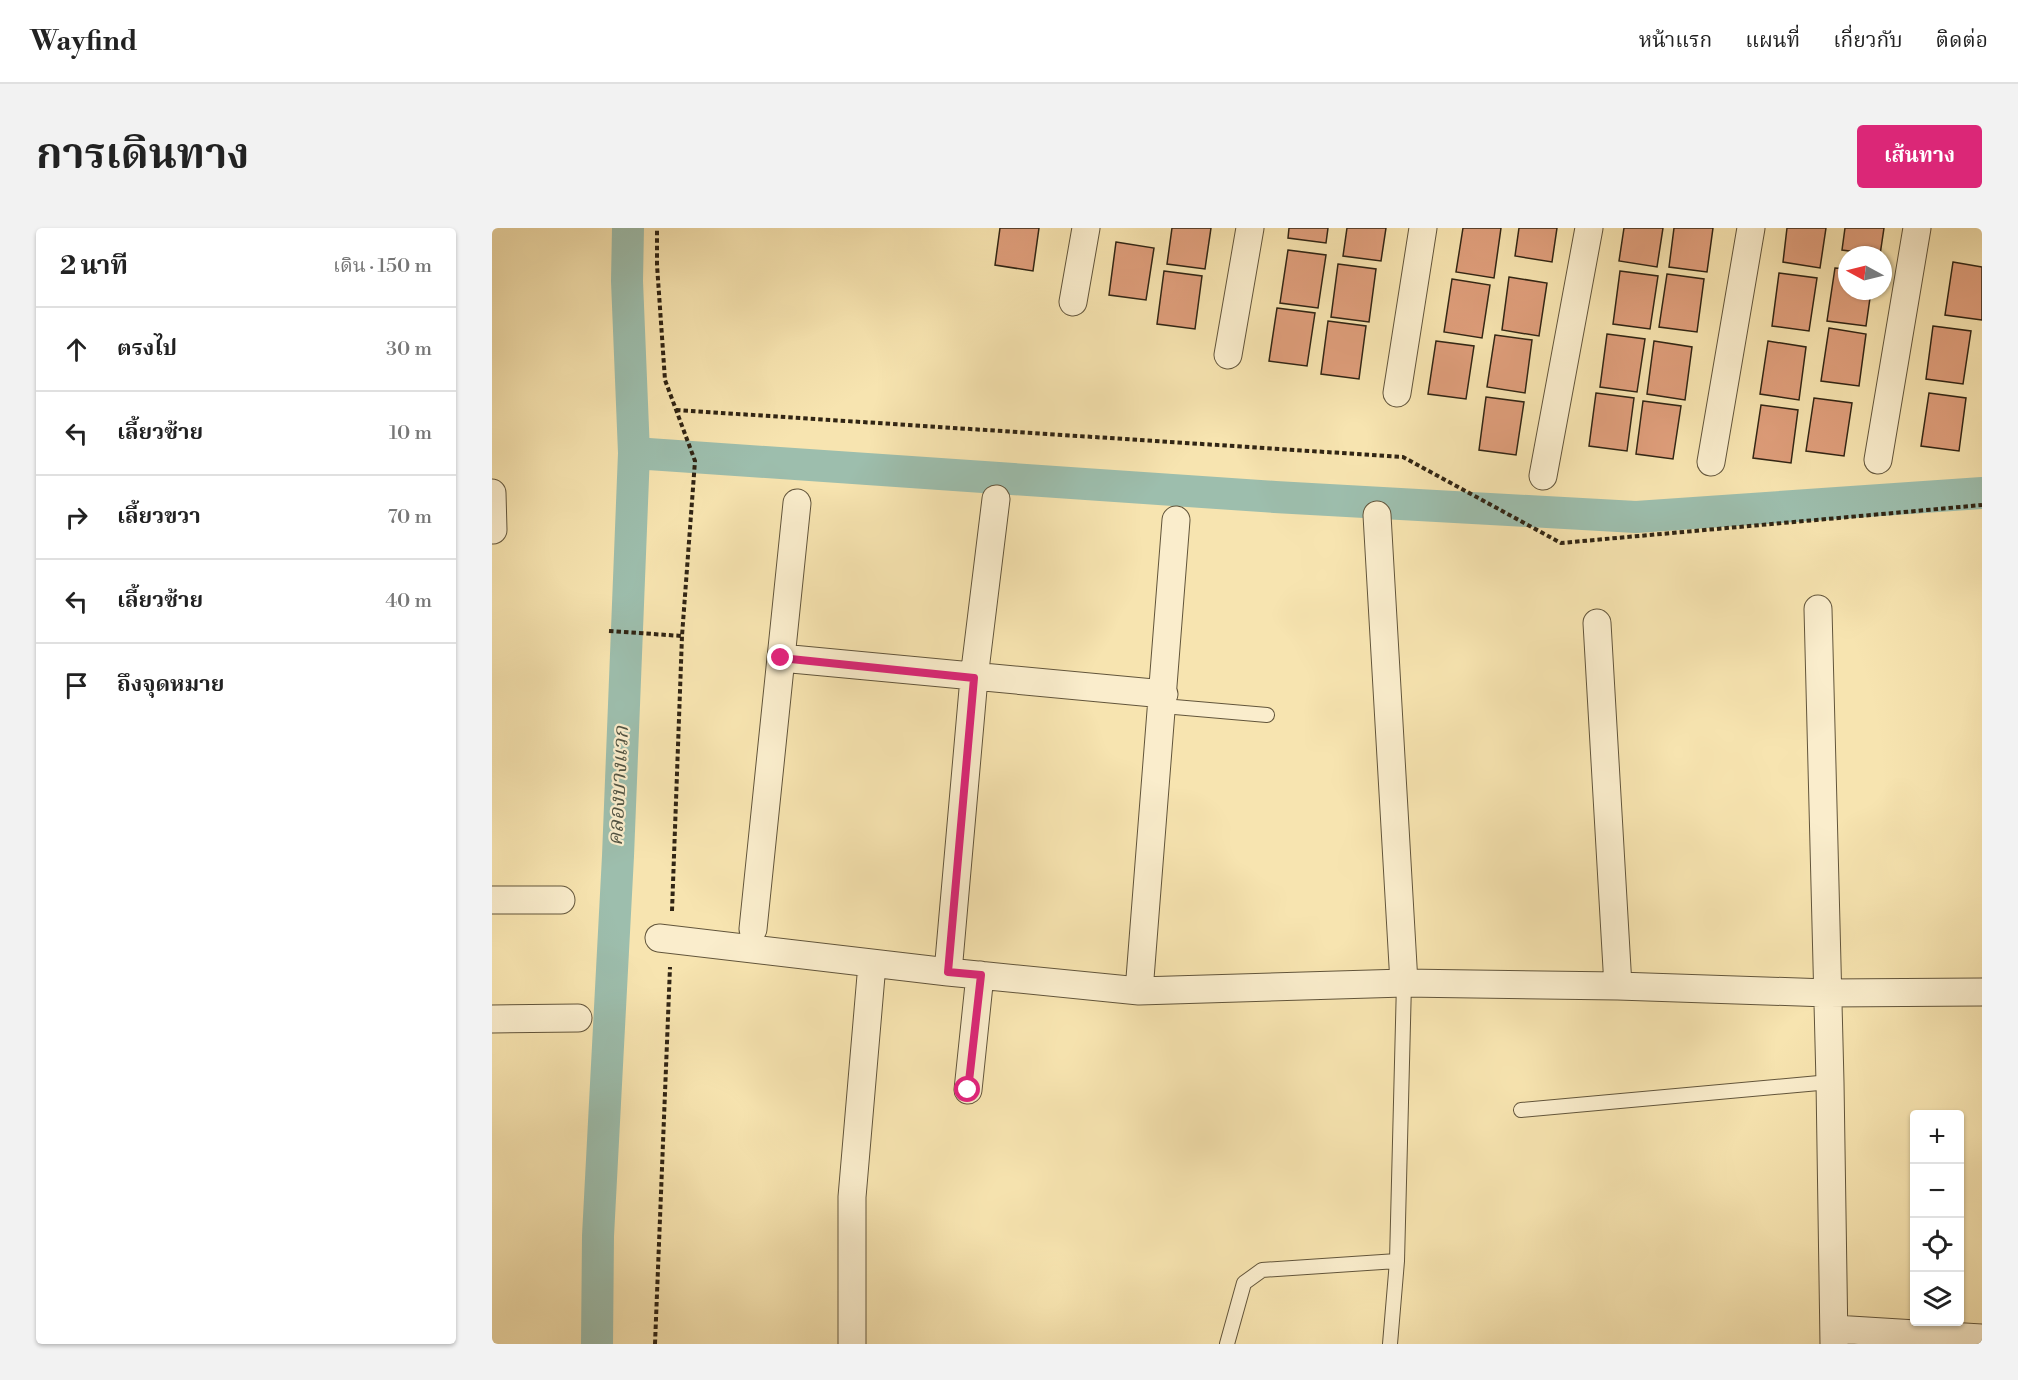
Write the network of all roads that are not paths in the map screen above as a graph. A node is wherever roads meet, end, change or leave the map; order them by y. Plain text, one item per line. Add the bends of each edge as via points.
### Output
1 (1086, 228) edge
2 (1250, 228) edge
3 (1423, 228) edge
4 (1589, 228) edge
5 (1751, 228) edge
6 (1917, 228) edge
7 (1072, 302) dead end
8 (1228, 355) dead end
9 (1397, 393) dead end
10 (1878, 460) dead end
11 (1711, 462) dead end
12 (1543, 477) dead end
13 (492, 493) edge
14 (996, 499) dead end
15 (796, 503) dead end
16 (1377, 515) dead end
17 (1176, 520) dead end
18 (493, 530) edge
19 (1818, 609) dead end
20 (1597, 623) dead end
21 (781, 658) junction
22 (974, 678) junction
23 (1163, 700) junction
24 (1267, 715) dead end
25 (492, 900) edge
26 (561, 900) dead end
27 (753, 929) dead end
28 (665, 939) road end
29 (872, 964) junction
30 (948, 972) junction
31 (981, 975) junction
32 (1404, 982) junction
33 (1618, 986) junction
34 (1139, 991) junction
35 (1982, 992) edge
36 (1827, 993) junction
37 (578, 1018) dead end
38 (492, 1019) edge
39 (1830, 1082) junction
40 (968, 1090) dead end
41 (1521, 1110) dead end
42 (1397, 1261) junction
43 (1834, 1336) edge
44 (1982, 1338) edge
45 (852, 1344) edge
46 (1227, 1344) edge
47 (1390, 1344) edge

1 - 7 street
2 - 8 street
3 - 9 street
4 - 12 street
5 - 11 street
6 - 10 street
13 - 18 street
14 - 22 street
15 - 21 street
16 - 32 street
17 - 23 street
19 - 36 street
20 - 33 street
21 - 22 street
21 - 27 street
22 - 23 street
22 - 30 street
23 - 24 lane
23 - 34 street
25 - 26 street
28 - 29 street
29 - 30 street
29 - 45 street via 851,1221
30 - 31 street
31 - 34 street
31 - 40 street
32 - 33 street
32 - 34 street
32 - 42 lane
33 - 36 street
35 - 36 street
36 - 39 street
37 - 38 street
39 - 41 lane
39 - 43 street
42 - 46 lane via 1262,1270 1244,1283
42 - 47 lane
43 - 44 street

